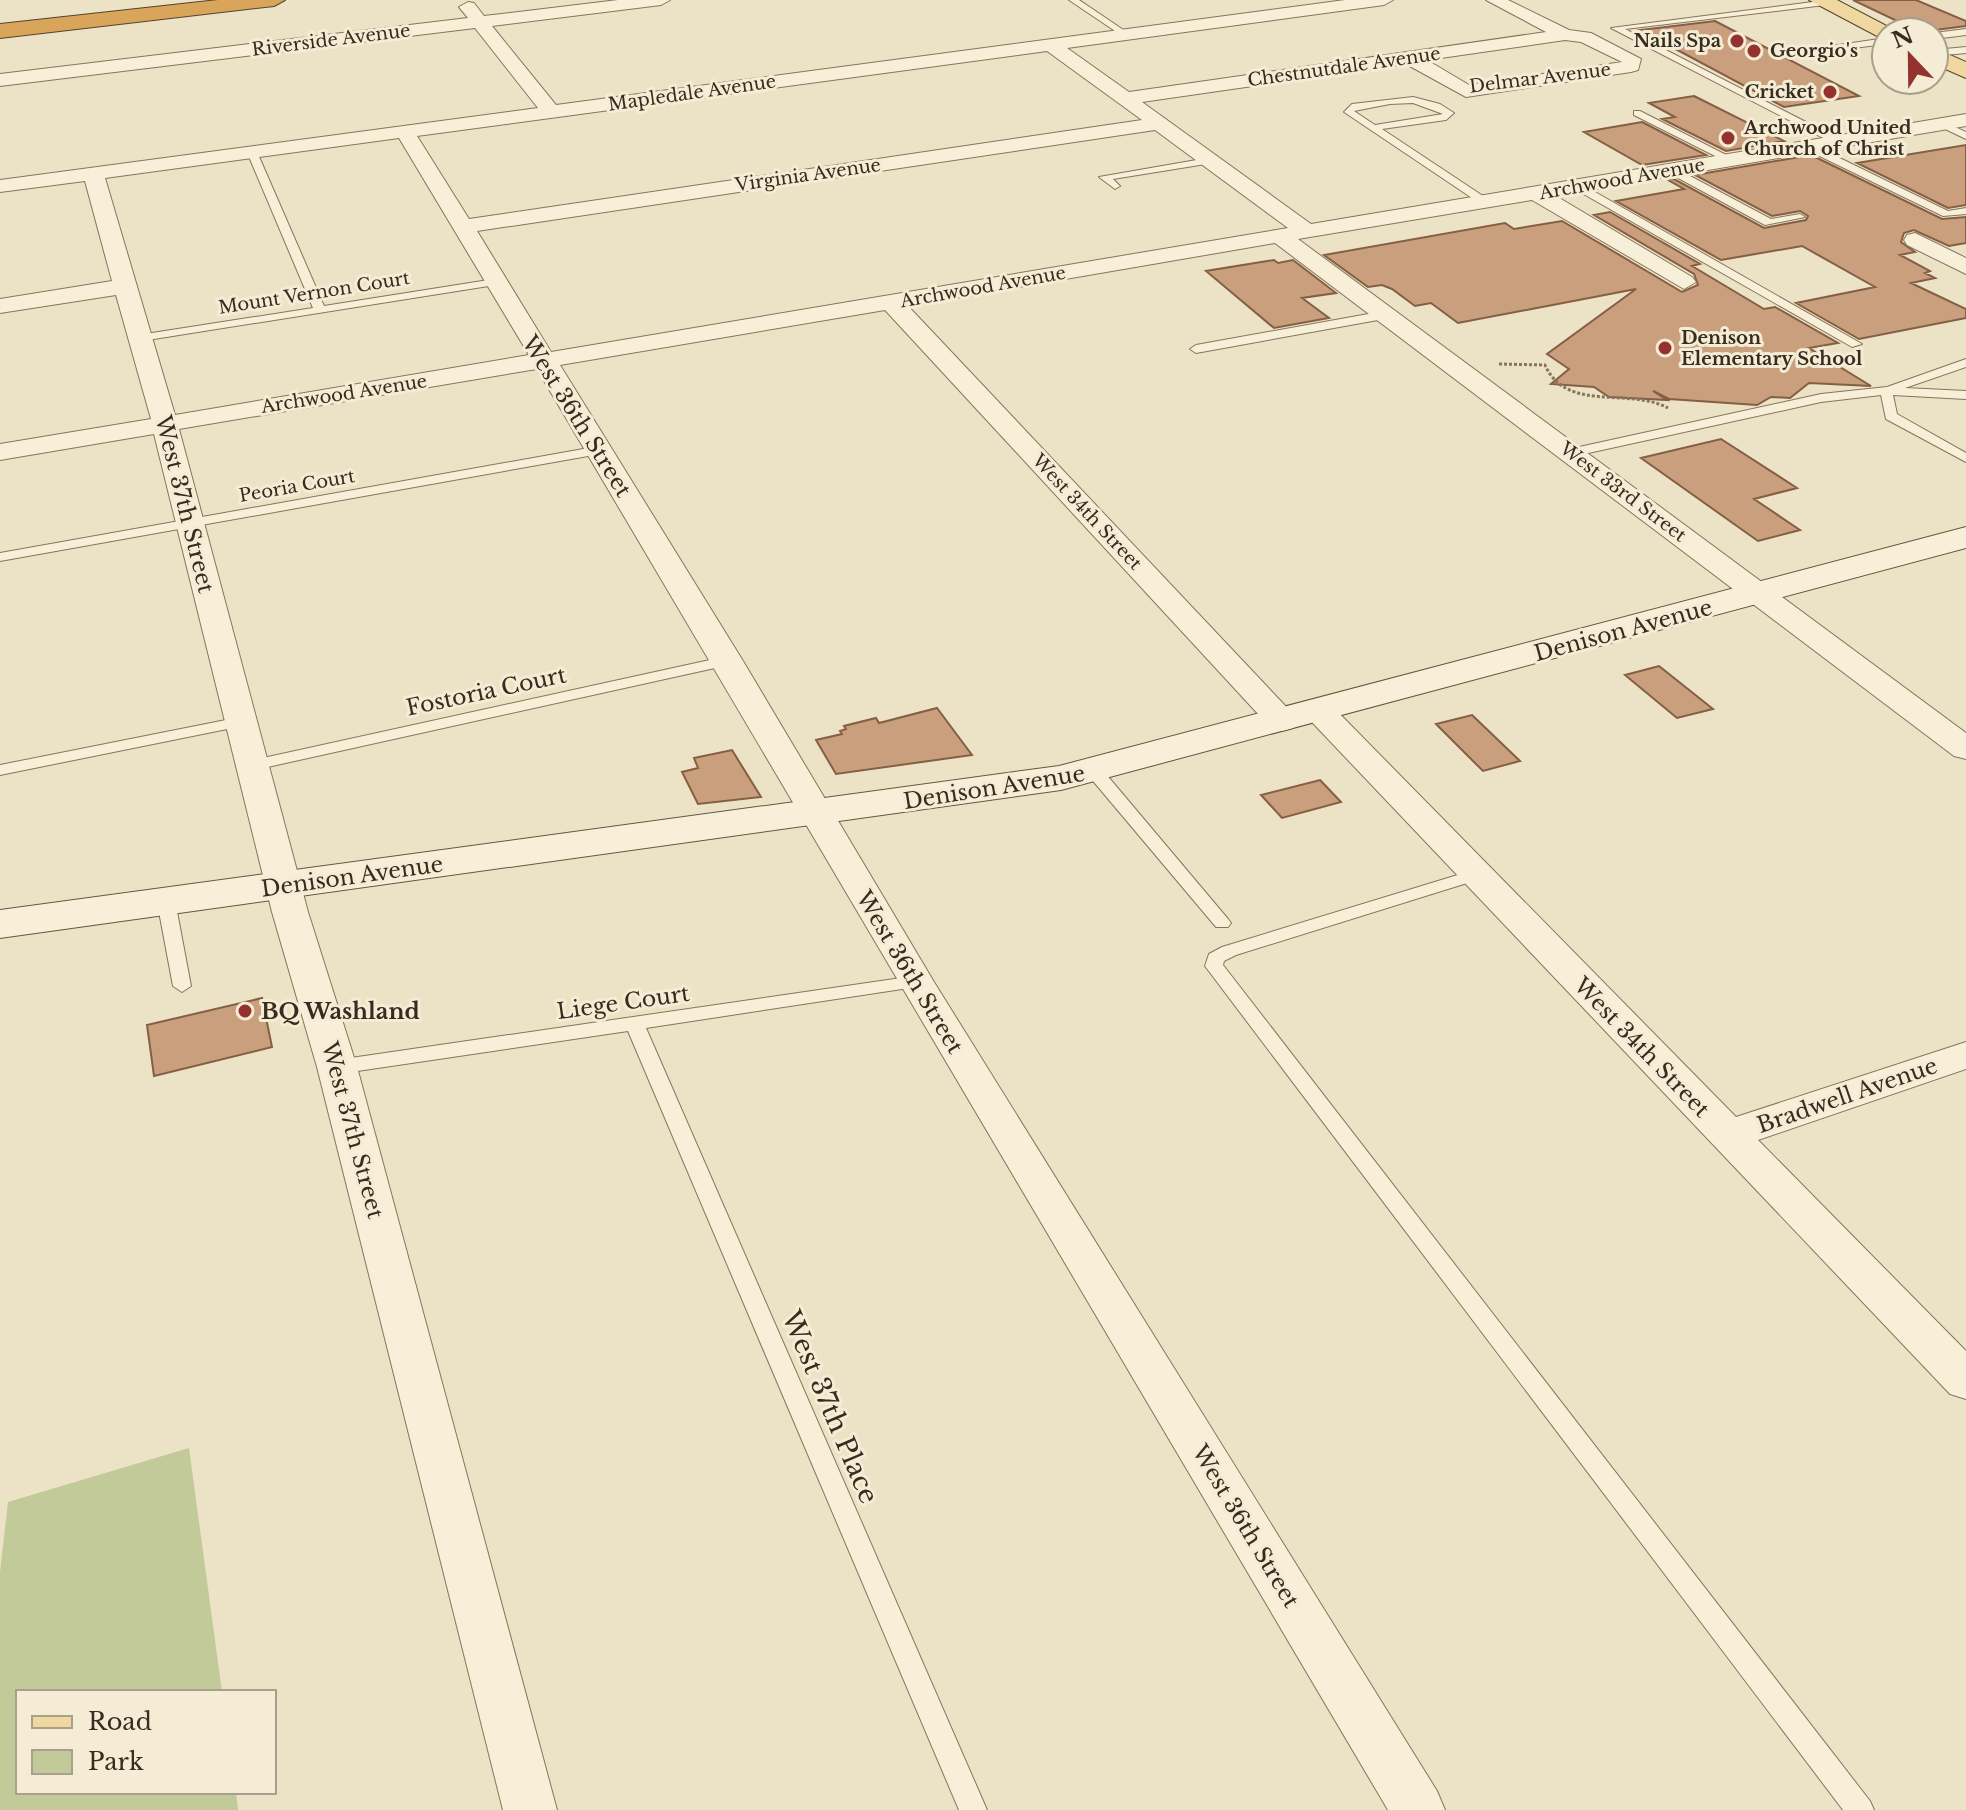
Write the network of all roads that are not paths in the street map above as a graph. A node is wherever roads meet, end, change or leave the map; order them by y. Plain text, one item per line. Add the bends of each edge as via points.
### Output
1 (110, 0) edge
2 (274, 0) edge
3 (462, 0) edge
4 (661, 0) edge
5 (1073, 0) edge
6 (1232, 0) edge
7 (1384, 0) edge
8 (1495, 0) edge
9 (1828, 1) edge
10 (0, 13) edge
11 (1261, 16) junction
12 (479, 22) junction
13 (1870, 23) edge
14 (0, 31) edge
15 (1124, 33) junction
16 (1565, 35) junction
17 (1870, 43) edge
18 (1050, 44) junction
19 (1803, 51) dead end
20 (1410, 58) junction
21 (0, 80) edge
22 (1123, 99) junction
23 (551, 112) junction
24 (1637, 113) dead end
25 (1966, 120) edge
26 (1156, 124) junction
27 (1942, 124) junction
28 (1371, 128) junction
29 (405, 132) junction
30 (1966, 136) edge
31 (1837, 142) junction
32 (1809, 147) junction
33 (252, 152) junction
34 (1731, 160) junction
35 (1208, 161) junction
36 (1671, 170) junction
37 (93, 174) junction
38 (0, 186) edge
39 (1115, 186) dead end
40 (1577, 186) junction
41 (1536, 193) junction
42 (1485, 202) junction
43 (1966, 211) edge
44 (1800, 217) dead end
45 (460, 227) junction
46 (1308, 232) junction
47 (1279, 236) junction
48 (1915, 240) dead end
49 (1966, 267) edge
50 (495, 282) junction
51 (1684, 282) dead end
52 (127, 286) junction
53 (892, 303) junction
54 (0, 306) edge
55 (320, 310) junction
56 (1385, 315) junction
57 (139, 339) junction
58 (1856, 344) dead end
59 (1196, 349) dead end
60 (542, 362) junction
61 (1966, 363) edge
62 (1886, 391) junction
63 (1966, 395) edge
64 (165, 424) junction
65 (600, 450) junction
66 (0, 452) edge
67 (1570, 453) junction
68 (1966, 458) edge
69 (189, 524) junction
70 (1964, 540) edge
71 (0, 557) edge
72 (1760, 594) junction
73 (728, 661) junction
74 (1301, 716) junction
75 (241, 722) junction
76 (1966, 749) edge
77 (254, 765) junction
78 (0, 770) edge
79 (1094, 771) junction
80 (816, 814) junction
81 (1474, 875) junction
82 (284, 885) junction
83 (166, 901) junction
84 (1222, 923) dead end
85 (0, 924) edge
86 (915, 982) junction
87 (182, 986) dead end
88 (635, 1025) junction
89 (1966, 1055) edge
90 (337, 1067) junction
91 (1728, 1135) junction
92 (1966, 1381) edge
93 (530, 1810) edge
94 (973, 1810) edge
95 (1418, 1810) edge
96 (1860, 1810) edge

1 - 10 highway
2 - 14 highway
3 - 12 street
4 - 12 street, Riverside Avenue
5 - 15 lane
6 - 11 street
7 - 11 street, Mapledale Avenue
8 - 16 street
9 - 13 main road
9 - 31 lane via 1615,28
11 - 15 street, Mapledale Avenue
12 - 21 street, Riverside Avenue
12 - 23 street
15 - 18 street, Mapledale Avenue
16 - 20 street, Chestnutdale Avenue
16 - 20 street, Delmar Avenue via 1585,37 1632,59 1631,66 1466,91
17 - 19 lane
18 - 22 street
18 - 23 street, Mapledale Avenue
20 - 22 street, Chestnutdale Avenue
22 - 26 street
23 - 29 street, Mapledale Avenue
24 - 34 lane
25 - 27 street, Archwood Avenue
26 - 35 street
26 - 45 street, Virginia Avenue
27 - 30 lane
27 - 31 street, Archwood Avenue
28 - 28 lane via 1349,112 1352,107 1413,99 1427,100 1449,113
28 - 42 lane
29 - 33 street, Mapledale Avenue
29 - 45 street, West 36th Street
31 - 32 street, Archwood Avenue
32 - 34 street, Archwood Avenue
32 - 43 lane via 1947,214
33 - 37 street, Mapledale Avenue
33 - 55 lane
34 - 36 street, Archwood Avenue
35 - 39 lane via 1104,177
35 - 46 street
36 - 40 street, Archwood Avenue
36 - 44 lane via 1769,223
37 - 38 street, Mapledale Avenue
37 - 52 street, West 37th Street
40 - 41 street, Archwood Avenue
40 - 58 lane
41 - 42 street, Archwood Avenue
41 - 51 street
42 - 46 street, Archwood Avenue
45 - 50 street, West 36th Street
46 - 47 street, Archwood Avenue
47 - 53 street, Archwood Avenue
47 - 56 street, West 33rd Street
48 - 49 street
50 - 55 lane, Mount Vernon Court
50 - 60 street, West 36th Street
52 - 54 street
52 - 57 street, West 37th Street
53 - 60 street, Archwood Avenue
53 - 74 street, West 34th Street
55 - 57 lane, Mount Vernon Court
56 - 59 lane
56 - 67 street, West 33rd Street
57 - 64 street, West 37th Street
60 - 64 street, Archwood Avenue
60 - 65 street, West 36th Street
61 - 62 lane
62 - 63 lane
62 - 67 lane via 1821,398
62 - 68 lane via 1891,416
64 - 66 street, Archwood Avenue
64 - 69 street, West 37th Street
65 - 69 lane, Peoria Court
65 - 73 street, West 36th Street
67 - 72 street, West 33rd Street
69 - 71 lane, Peoria Court
69 - 75 street, West 37th Street
70 - 72 main road, Denison Avenue
72 - 74 main road, Denison Avenue
72 - 76 street, West 33rd Street
73 - 77 lane, Fostoria Court
73 - 80 street, West 36th Street
74 - 79 main road, Denison Avenue
74 - 81 street, West 34th Street
75 - 77 street, West 37th Street
75 - 78 lane
77 - 82 street, West 37th Street
79 - 80 main road, Denison Avenue
79 - 84 lane
80 - 82 main road, Denison Avenue
80 - 86 street, West 36th Street
81 - 91 street, West 34th Street
81 - 96 lane via 1229,951 1216,958 1214,966
82 - 83 main road, Denison Avenue
82 - 90 street, West 37th Street
83 - 85 main road, Denison Avenue
83 - 87 lane
86 - 88 lane, Liege Court
86 - 95 street, West 36th Street
88 - 90 lane, Liege Court
88 - 94 lane, West 37th Place
89 - 91 street, Bradwell Avenue
90 - 93 street, West 37th Street
91 - 92 street, West 34th Street

